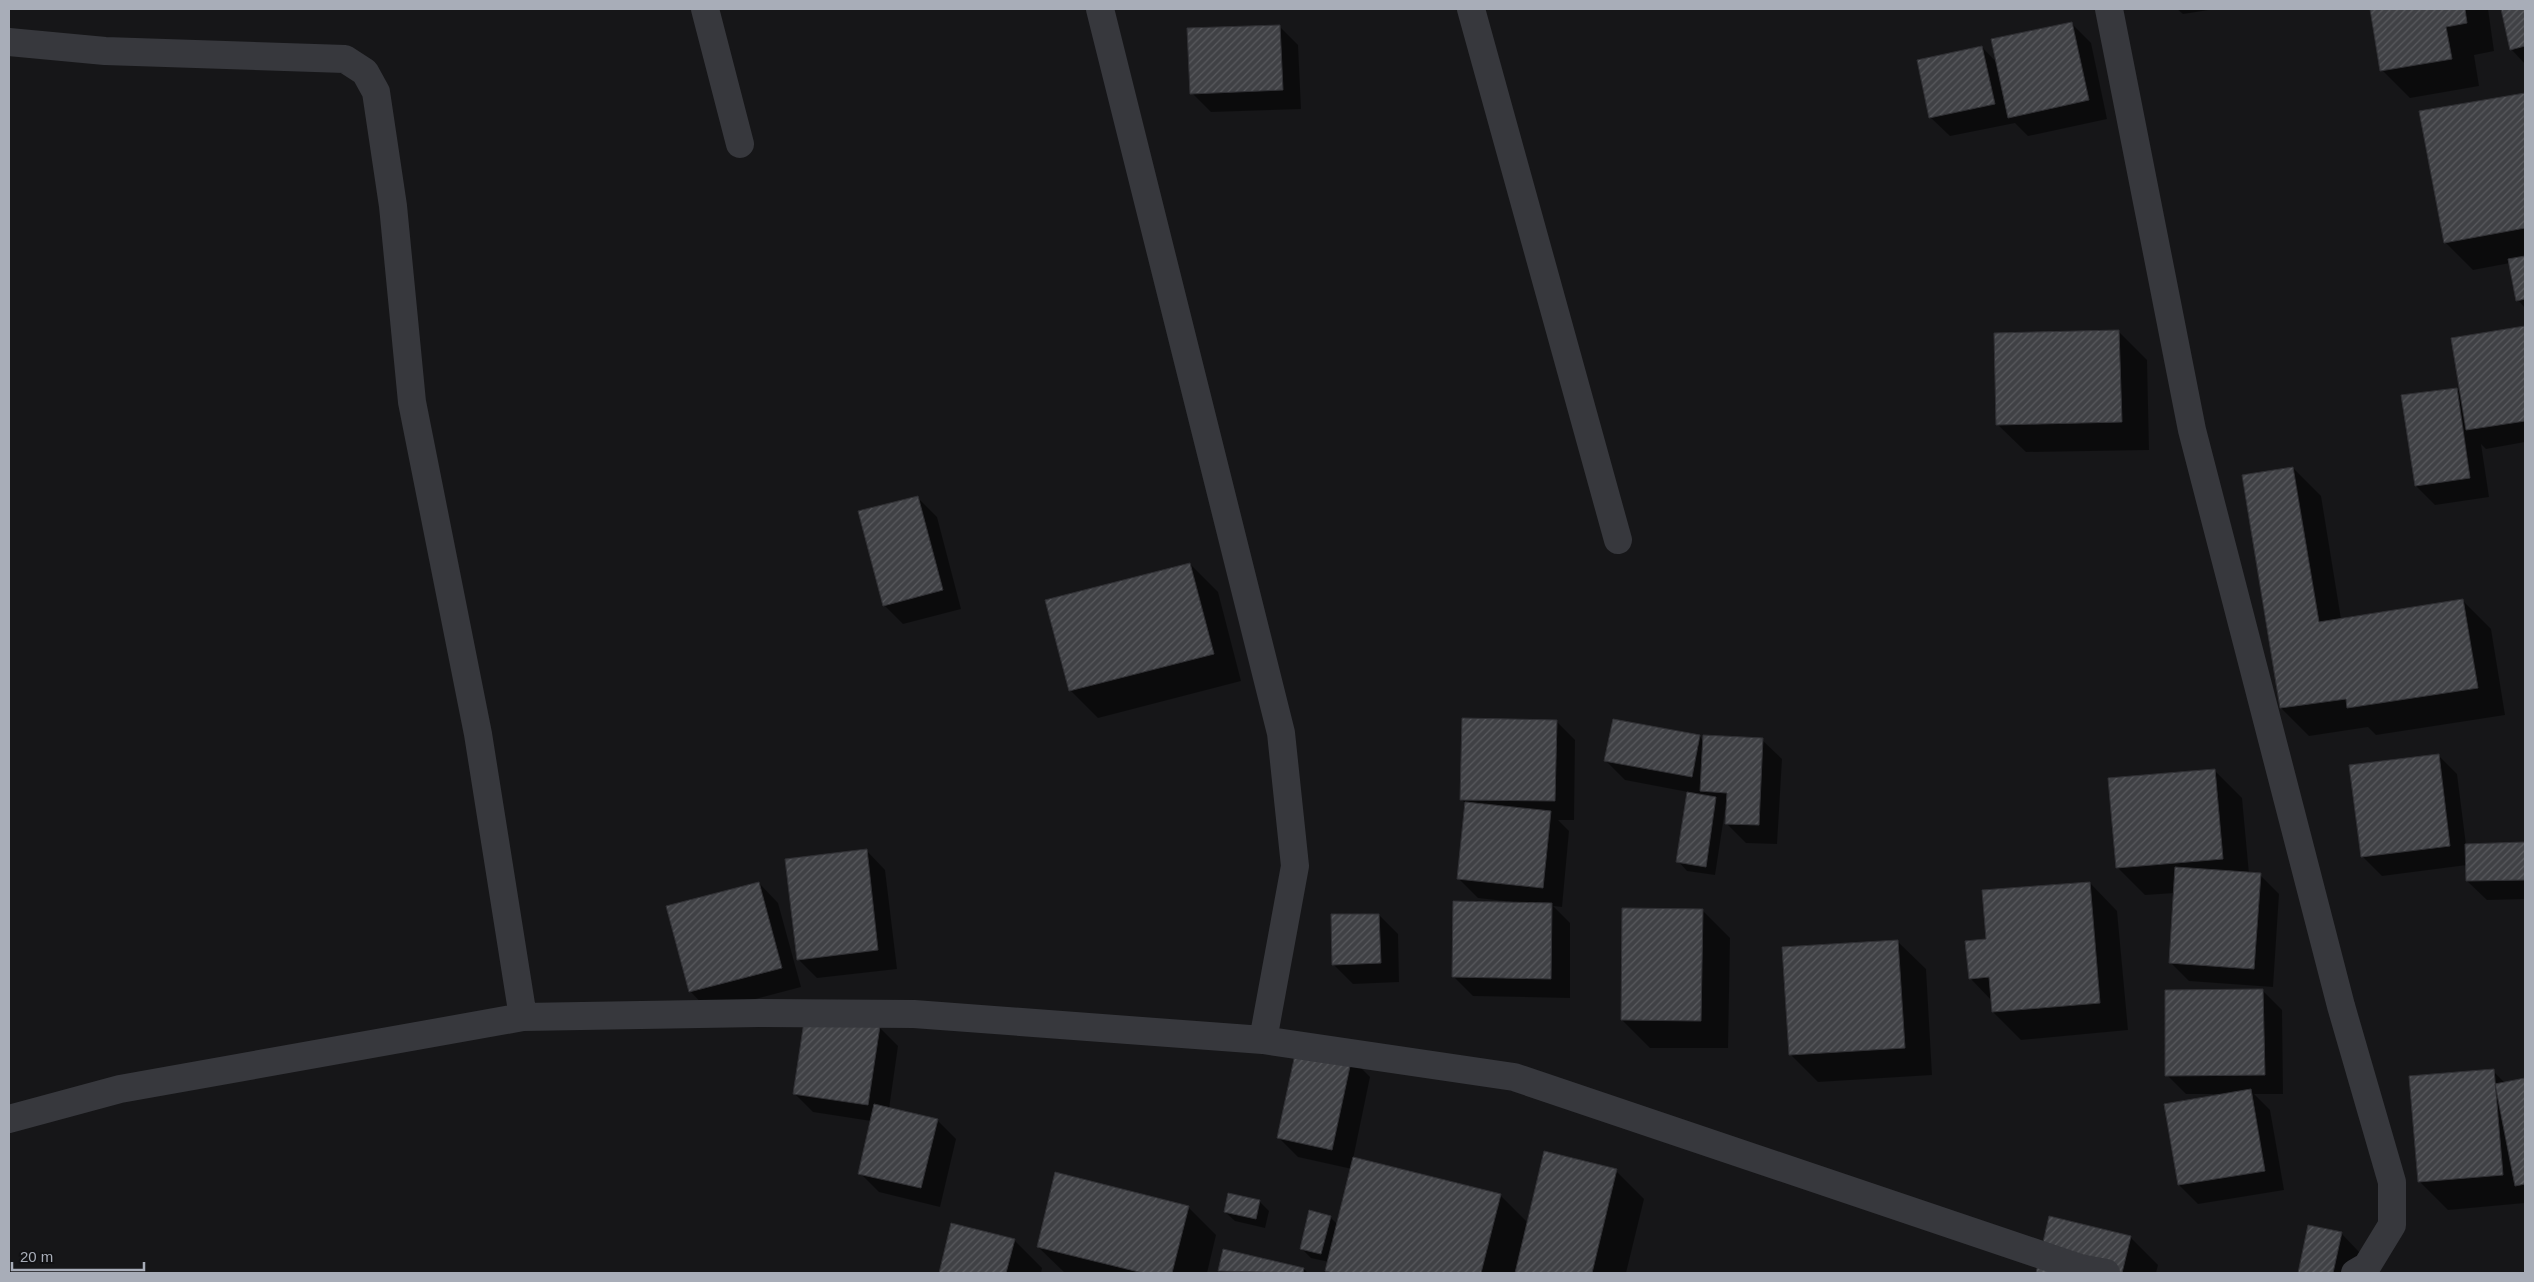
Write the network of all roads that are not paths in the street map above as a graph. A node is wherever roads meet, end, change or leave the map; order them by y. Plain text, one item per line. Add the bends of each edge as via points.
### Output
1 (705, 9) edge
2 (1100, 9) edge
3 (1471, 9) edge
4 (2109, 9) edge
5 (9, 42) edge
6 (740, 144) dead end
7 (1618, 540) dead end
8 (523, 1017) junction
9 (1263, 1040) junction
10 (9, 1120) edge
11 (2106, 1273) edge
12 (2354, 1273) edge

1 - 6 street
2 - 9 street via 1281,733 1295,866
3 - 7 street
4 - 12 street via 2192,430 2340,1006 2392,1182 2392,1225 2367,1266
5 - 8 street via 105,51 345,59 365,72 376,92 393,206 412,402 478,734
8 - 9 street via 914,1014
8 - 10 street via 120,1089
9 - 11 street via 1514,1077 2080,1268

